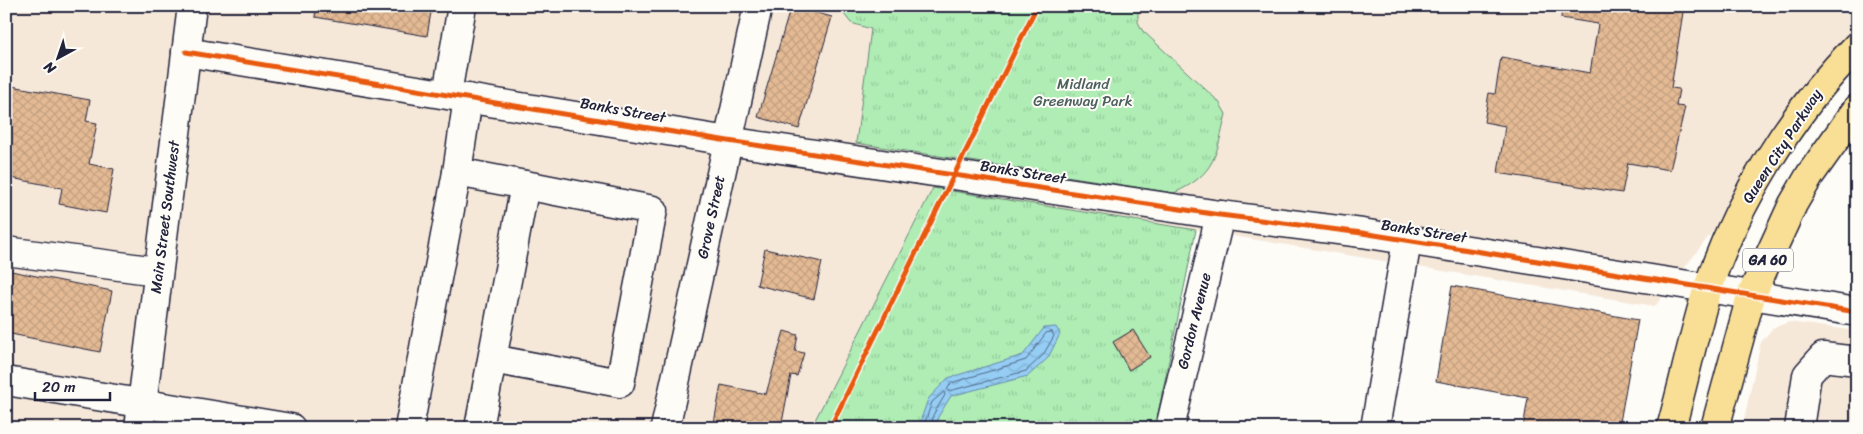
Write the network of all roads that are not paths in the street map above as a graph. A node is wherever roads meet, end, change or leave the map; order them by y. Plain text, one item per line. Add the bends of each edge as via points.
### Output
1 (192, 6) edge
2 (462, 6) edge
3 (758, 6) edge
4 (1857, 46) edge
5 (186, 52) junction
6 (457, 96) junction
7 (1857, 109) edge
8 (728, 141) junction
9 (457, 172) junction
10 (524, 185) junction
11 (1220, 215) junction
12 (1407, 241) junction
13 (6, 251) edge
14 (157, 270) junction
15 (1708, 289) junction
16 (1751, 296) junction
17 (1857, 312) edge
18 (492, 359) junction
19 (1857, 361) edge
20 (6, 381) edge
21 (140, 415) edge
22 (291, 428) edge
23 (409, 428) edge
24 (479, 428) edge
25 (665, 428) edge
26 (1170, 428) edge
27 (1375, 428) edge
28 (1671, 428) edge
29 (1715, 428) edge
30 (1799, 428) edge

1 - 5 street, Main Street Southwest
2 - 6 street
3 - 8 street, Grove Street
4 - 15 main road, Queen City Parkway / GA 60 via 1806,105 1771,158 1743,205
5 - 6 street, Banks Street
5 - 14 street, Main Street Southwest
6 - 8 street, Banks Street
6 - 9 street
7 - 16 main road, GA 60 via 1793,204
8 - 11 street, Banks Street
8 - 25 street, Grove Street
9 - 10 street
9 - 23 street
10 - 18 street
10 - 18 street via 653,210 620,384
11 - 12 street, Banks Street
11 - 26 street, Gordon Avenue
12 - 15 street, Banks Street
12 - 27 street
13 - 14 street
14 - 21 street, Main Street Southwest
15 - 16 street, Banks Street
15 - 28 main road, Queen City Parkway / GA 60
16 - 17 street, Banks Street
16 - 29 main road, GA 60
18 - 24 street
19 - 30 street via 1823,357 1807,376
20 - 21 street
21 - 22 street

